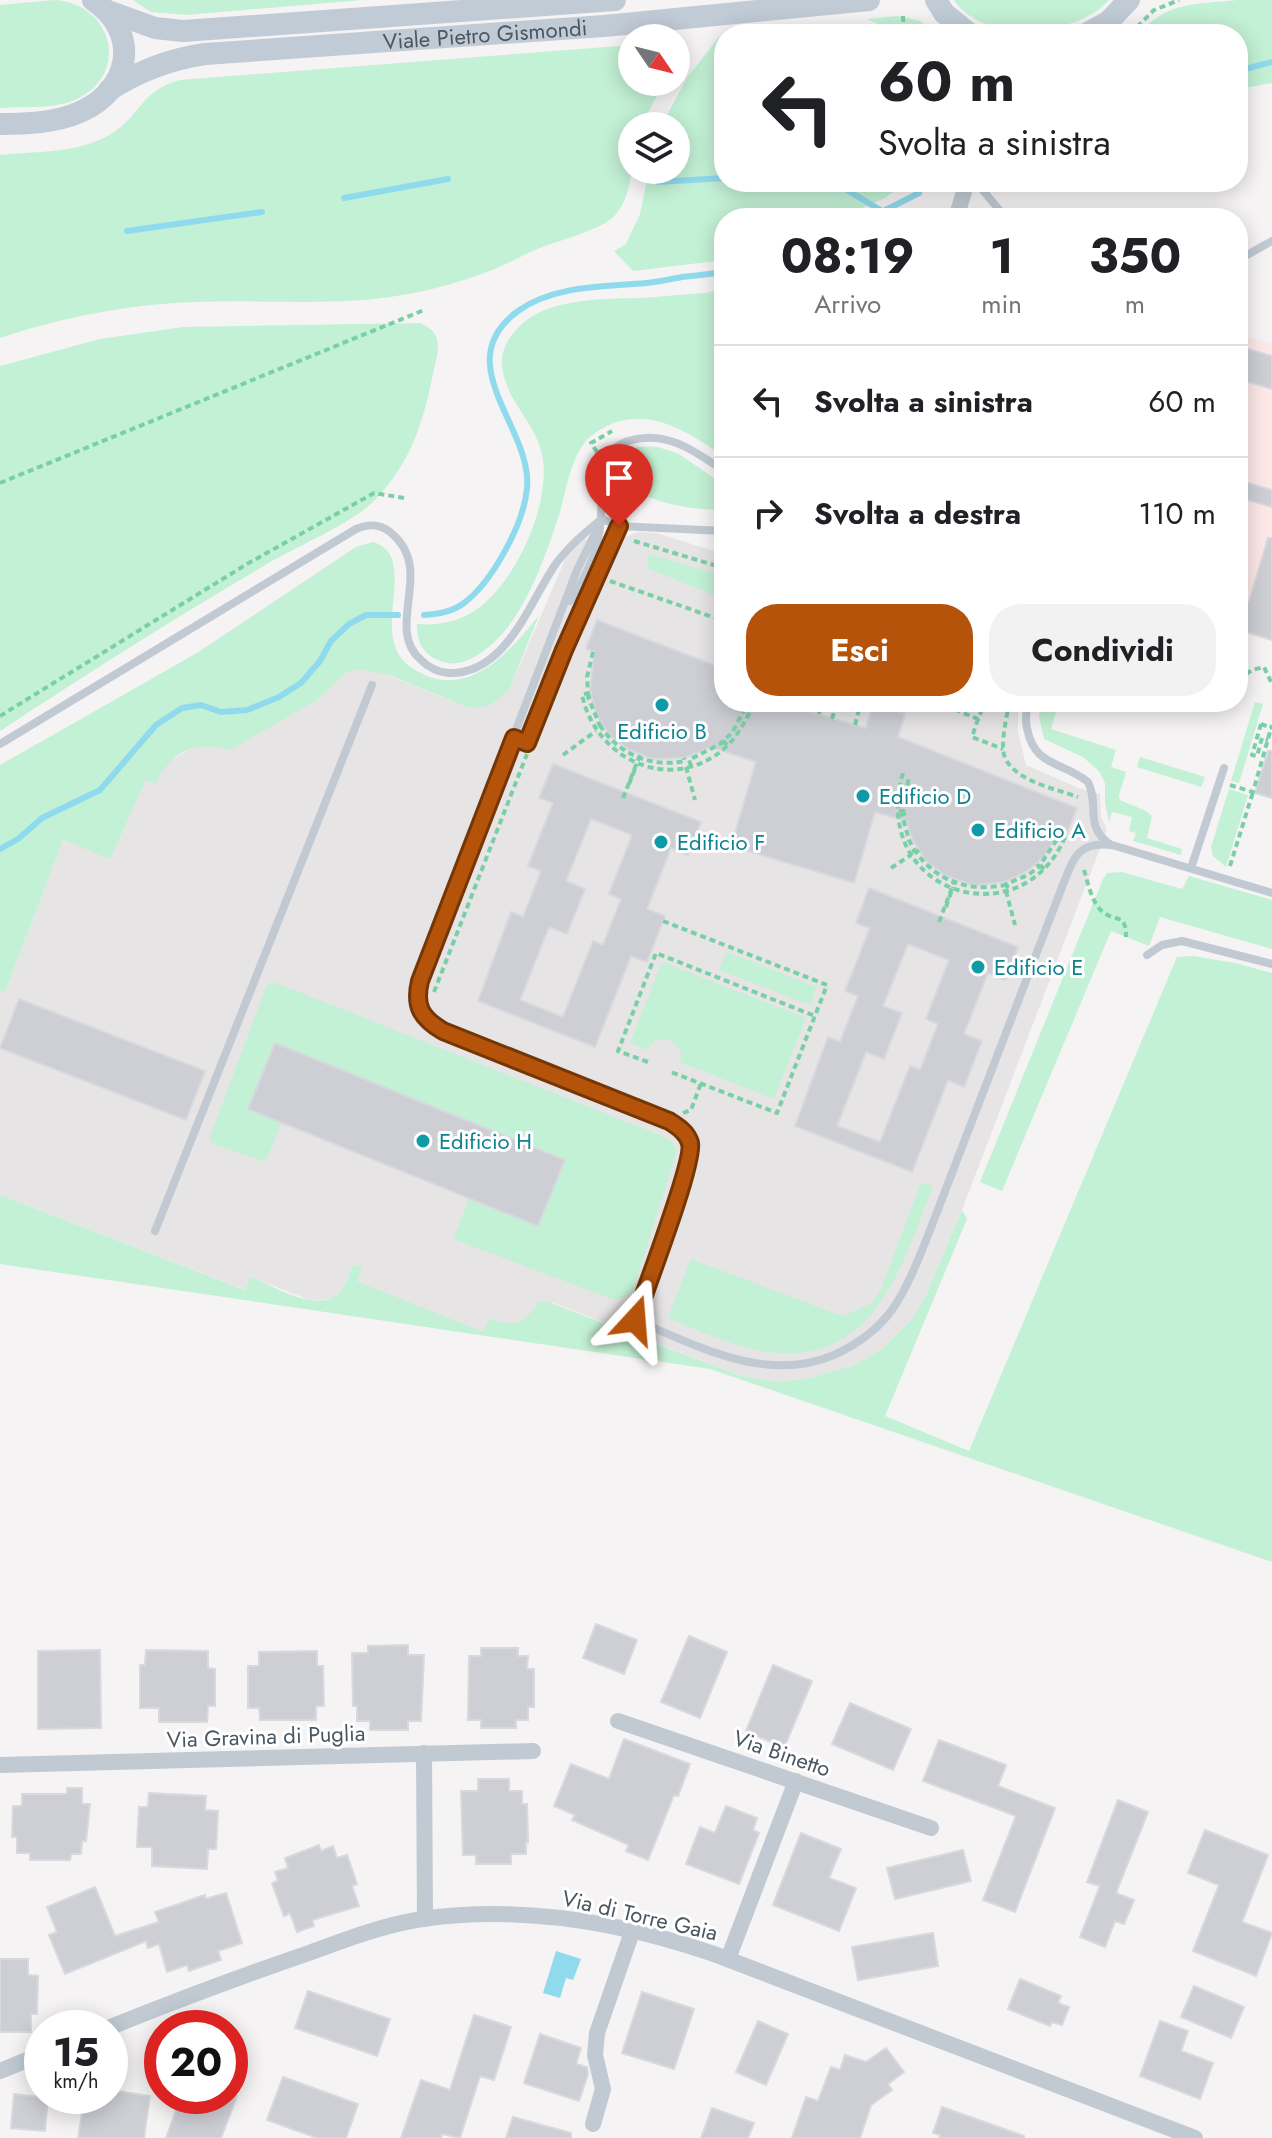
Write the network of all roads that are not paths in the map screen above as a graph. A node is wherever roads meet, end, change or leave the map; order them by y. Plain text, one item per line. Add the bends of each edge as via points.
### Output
1 (615, 0) edge
2 (869, 0) edge
3 (1129, 0) edge
4 (98, 3) edge
5 (908, 8) edge
6 (955, 22) edge
7 (1104, 24) edge
8 (109, 90) junction
9 (0, 124) edge
10 (984, 192) edge
11 (998, 208) edge
12 (1272, 241) edge
13 (1248, 254) edge
14 (714, 464) edge
15 (602, 519) junction
16 (619, 526) junction
17 (714, 531) edge
18 (372, 685) dead end
19 (1027, 712) edge
20 (514, 738) junction
21 (0, 744) edge
22 (1224, 768) dead end
23 (1112, 845) junction
24 (1191, 868) junction
25 (1272, 893) edge
26 (1147, 955) dead end
27 (1272, 964) edge
28 (155, 1231) dead end
29 (618, 1721) dead end
30 (533, 1751) dead end
31 (424, 1753) junction
32 (0, 1765) edge
33 (796, 1781) junction
34 (931, 1828) dead end
35 (425, 1919) junction
36 (632, 1932) junction
37 (728, 1959) junction
38 (128, 2020) edge
39 (24, 2061) edge
40 (0, 2071) edge
41 (593, 2124) dead end
42 (1195, 2138) edge

1 - 4 street, Viale Pietro Gismondi via 183,31 148,26
2 - 8 street, Viale Pietro Gismondi via 604,26 205,54 149,69
3 - 7 street
4 - 8 street via 122,33 125,48 121,70
5 - 6 street
8 - 9 street, Viale Pietro Gismondi via 67,117
10 - 11 lane
12 - 13 lane
14 - 15 lane via 672,441 640,438 622,444 605,464
15 - 16 lane
15 - 20 lane via 587,573 561,612
15 - 21 lane via 564,552 511,636 490,658 468,669 441,671 413,652 406,639 412,579 406,552 385,528 367,525
16 - 17 lane
16 - 20 lane via 529,744
18 - 28 lane
19 - 23 lane via 1033,748 1088,782 1094,826
20 - 23 lane via 420,981 420,1013 443,1031 680,1128 689,1139 690,1157 635,1320 718,1354 775,1367 819,1361 854,1345 893,1308 919,1258 1076,855 1094,844
22 - 24 lane
23 - 24 lane
24 - 25 lane
26 - 27 lane via 1182,941
29 - 33 street, Via Binetto
30 - 31 street, Via Gravina di Puglia
31 - 32 street, Via Gravina di Puglia
31 - 35 street
33 - 34 street, Via Binetto
33 - 37 street
35 - 36 street, Via di Torre Gaia via 531,1914
35 - 38 street, Via di Torre Gaia via 329,1945
36 - 37 street, Via di Torre Gaia
36 - 41 street via 597,2033 595,2055 603,2089
37 - 42 street, Via di Torre Gaia
39 - 40 street

